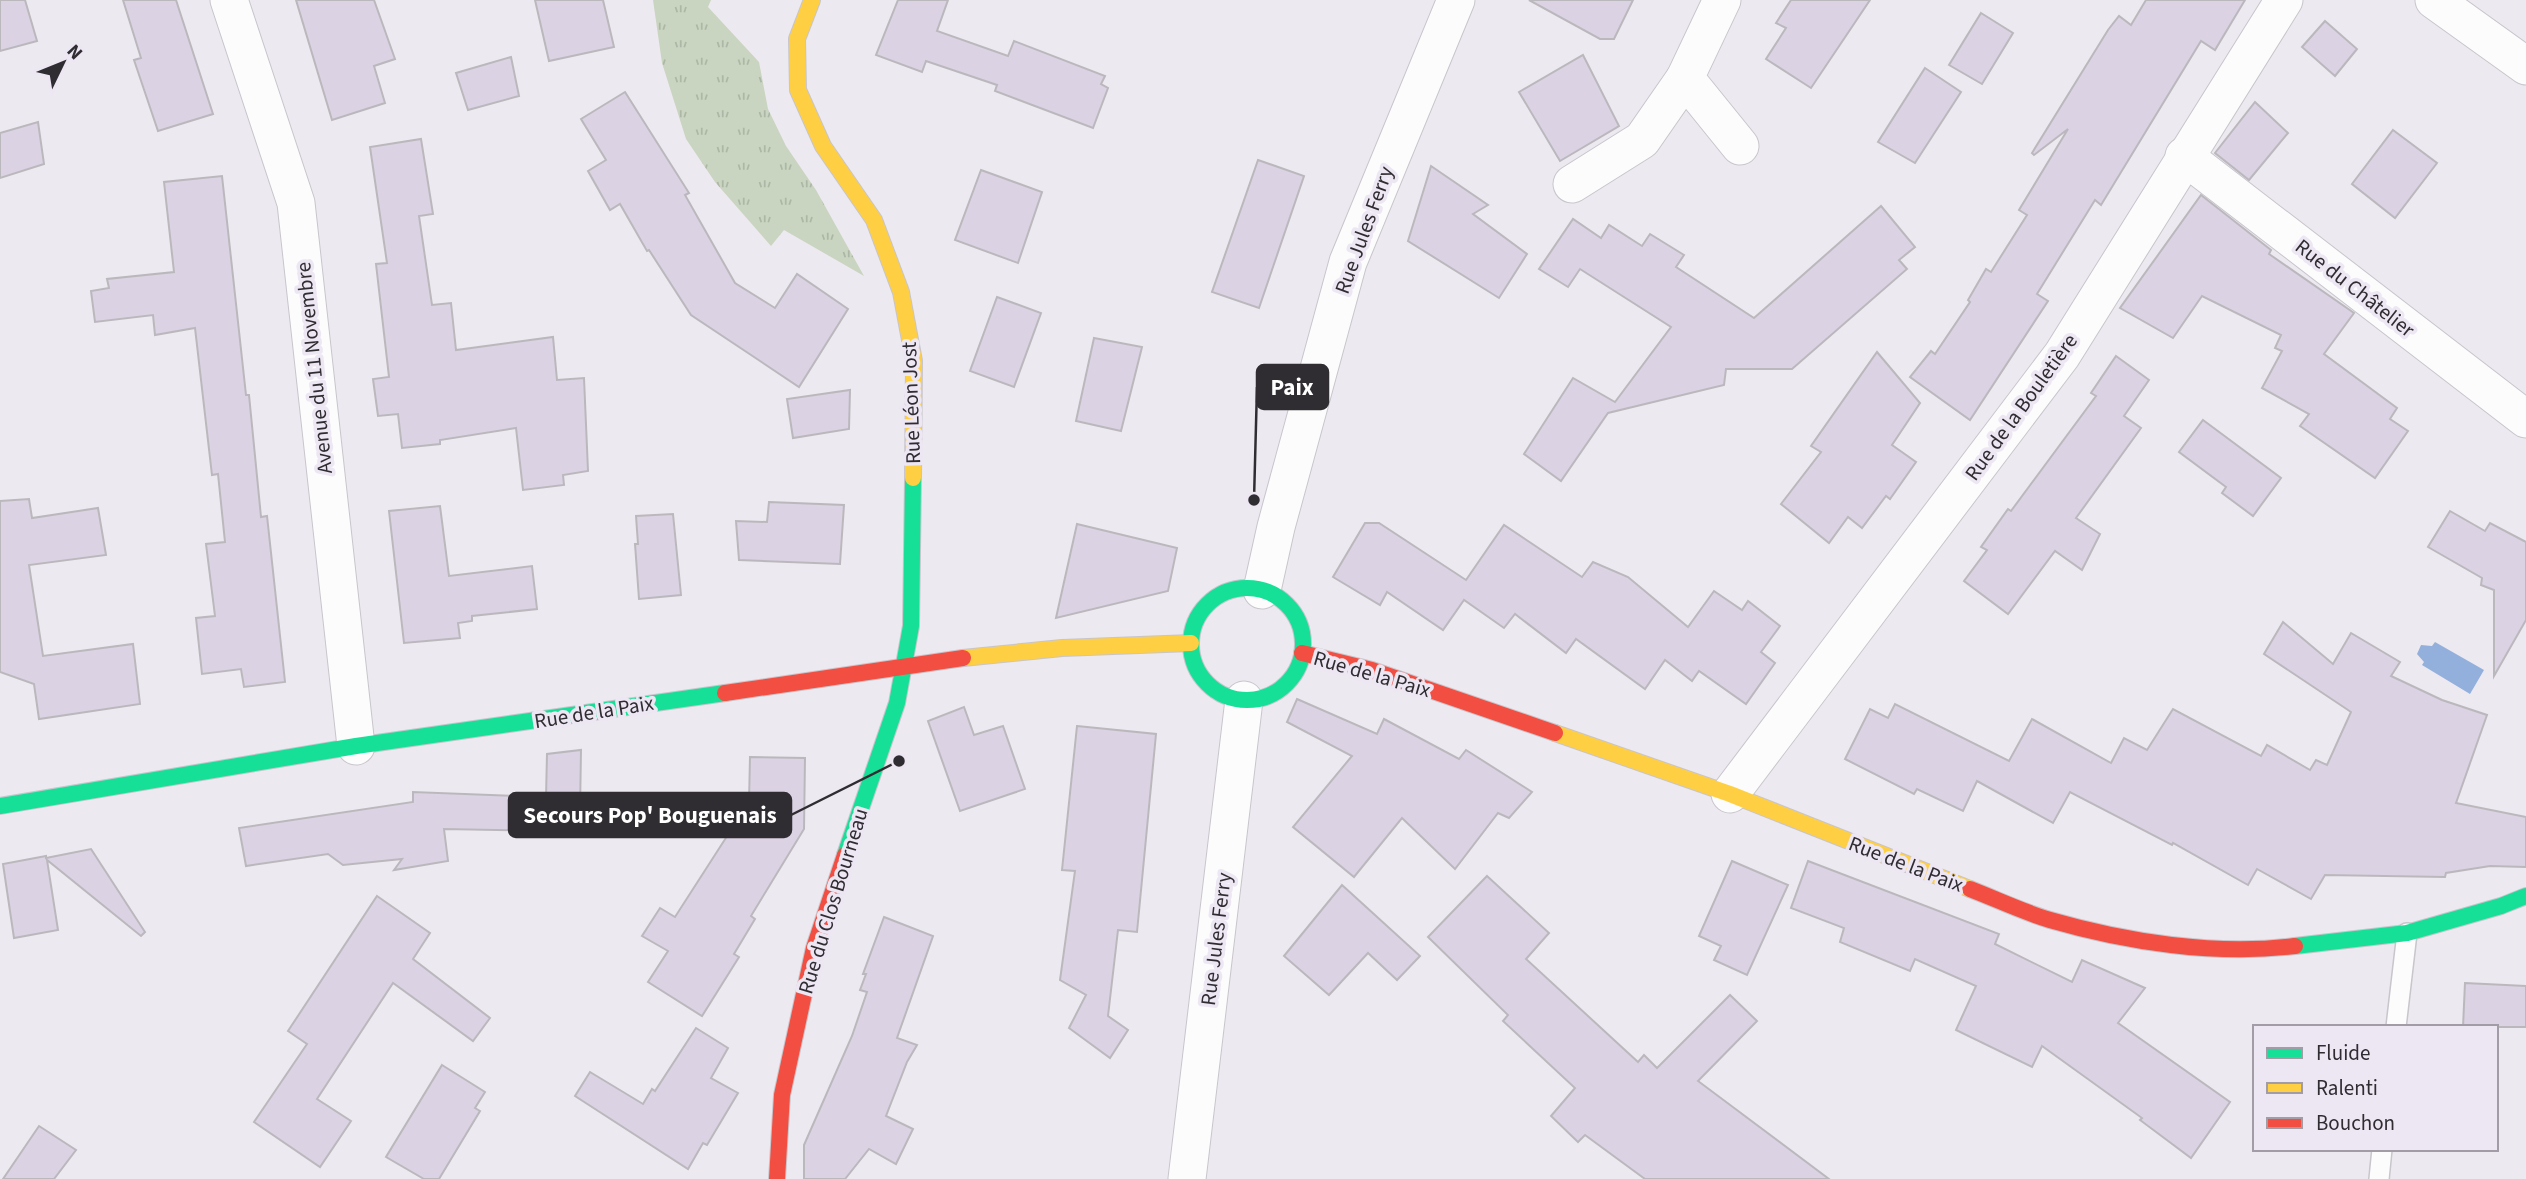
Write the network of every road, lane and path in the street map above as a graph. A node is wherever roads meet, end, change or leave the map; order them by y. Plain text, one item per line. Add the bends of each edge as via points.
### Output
1 (229, 0) edge
2 (812, 0) edge
3 (1456, 0) edge
4 (1722, 0) edge
5 (2284, 0) edge
6 (2434, 0) edge
7 (2526, 66) edge
8 (1685, 78) junction
9 (1740, 146) dead end
10 (2184, 156) junction
11 (1572, 184) dead end
12 (2526, 419) edge
13 (1262, 590) junction
14 (1191, 643) junction
15 (1302, 653) junction
16 (903, 668) junction
17 (1244, 700) junction
18 (356, 746) junction
19 (1730, 794) junction
20 (0, 806) edge
21 (2526, 896) edge
22 (2407, 933) junction
23 (2396, 1025) edge
24 (2382, 1151) edge
25 (777, 1179) edge
26 (1187, 1179) edge
27 (2379, 1179) edge

1 - 18 street, Avenue du 11 Novembre via 296,203
2 - 16 street, Rue Léon Jost via 796,39 798,90 824,146 874,220 901,292 914,361 911,626
3 - 13 street, Rue Jules Ferry via 1348,262
4 - 8 street
5 - 10 street, Rue de la Bouletière
6 - 7 street
8 - 9 street
8 - 11 street via 1642,141
10 - 12 street, Rue du Châtelier
10 - 19 street, Rue de la Bouletière via 2062,355
13 - 14 street via 1238,589 1213,600 1199,616
13 - 15 street via 1294,613 1302,630
14 - 16 street, Rue de la Paix via 1062,648
14 - 17 street via 1202,677 1222,694
15 - 17 street via 1296,672 1280,690
15 - 19 street, Rue de la Paix via 1372,670
16 - 18 street, Rue de la Paix
16 - 25 street, Rue du Clos Bourneau via 897,703 814,948 782,1095
17 - 26 street, Rue Jules Ferry
18 - 20 street, Rue de la Paix
19 - 22 street, Rue de la Paix via 2049,919 2141,941 2255,951
21 - 22 street, Rue de la Paix
22 - 23 lane
24 - 27 lane

